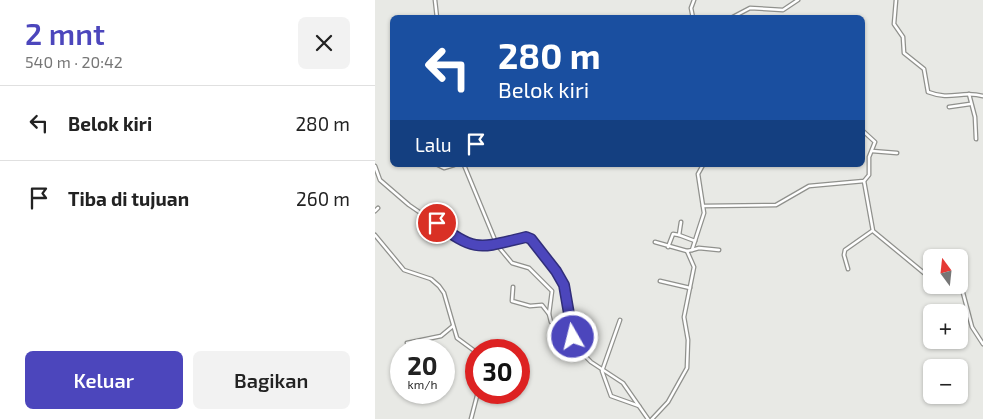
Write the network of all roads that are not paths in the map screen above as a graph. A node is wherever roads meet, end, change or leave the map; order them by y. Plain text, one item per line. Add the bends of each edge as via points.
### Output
1 (435, 0) edge
2 (693, 0) edge
3 (797, 0) edge
4 (896, 0) edge
5 (437, 15) edge
6 (692, 15) edge
7 (737, 15) edge
8 (969, 94) junction
9 (983, 96) edge
10 (971, 104) junction
11 (949, 107) dead end
12 (865, 132) edge
13 (976, 138) dead end
14 (872, 151) junction
15 (897, 153) dead end
16 (375, 166) edge
17 (465, 167) edge
18 (702, 167) edge
19 (864, 181) junction
20 (703, 206) junction
21 (681, 222) dead end
22 (873, 230) junction
23 (375, 235) edge
24 (679, 235) junction
25 (695, 240) junction
26 (496, 242) junction
27 (655, 242) dead end
28 (668, 247) junction
29 (692, 250) junction
30 (719, 250) dead end
31 (687, 251) junction
32 (848, 269) dead end
33 (923, 272) edge
34 (660, 281) dead end
35 (513, 287) dead end
36 (690, 288) junction
37 (963, 294) edge
38 (549, 314) junction
39 (620, 320) dead end
40 (453, 326) junction
41 (573, 337) junction
42 (426, 339) edge
43 (983, 344) edge
44 (465, 345) edge
45 (603, 371) junction
46 (475, 404) edge
47 (641, 407) junction
48 (471, 419) edge
49 (648, 419) edge
50 (652, 419) edge

1 - 5 street
2 - 6 street
3 - 7 street via 783,10 750,8
4 - 8 street via 895,24 903,38 904,53 924,69 927,91 941,97
8 - 9 street
8 - 10 street
10 - 11 street
10 - 13 street
12 - 14 street via 875,142
14 - 15 street
14 - 19 street via 868,160 869,175
16 - 26 street via 380,180 462,242 472,245
17 - 26 street
18 - 20 street via 697,174
19 - 20 street via 809,186 776,205
19 - 22 street
20 - 25 street via 704,213
21 - 24 street
22 - 32 street via 845,250
22 - 33 street
23 - 40 street via 404,270 431,279 439,286
24 - 25 street
24 - 28 street via 673,235
25 - 29 street
26 - 38 street via 512,263 529,268 552,291
26 - 41 street via 526,237 535,243 564,285
27 - 28 street
28 - 31 street
29 - 30 street
29 - 31 street
31 - 36 street via 694,267
34 - 36 street
35 - 38 street via 513,301 543,306
36 - 50 street via 684,317 688,340 687,368 668,402
37 - 43 street via 972,327
38 - 41 street via 554,325
39 - 45 street
40 - 42 street via 441,336
40 - 44 street via 459,341
41 - 45 street via 580,351
45 - 47 street via 623,383
45 - 47 street via 611,396
46 - 48 street
47 - 49 street

